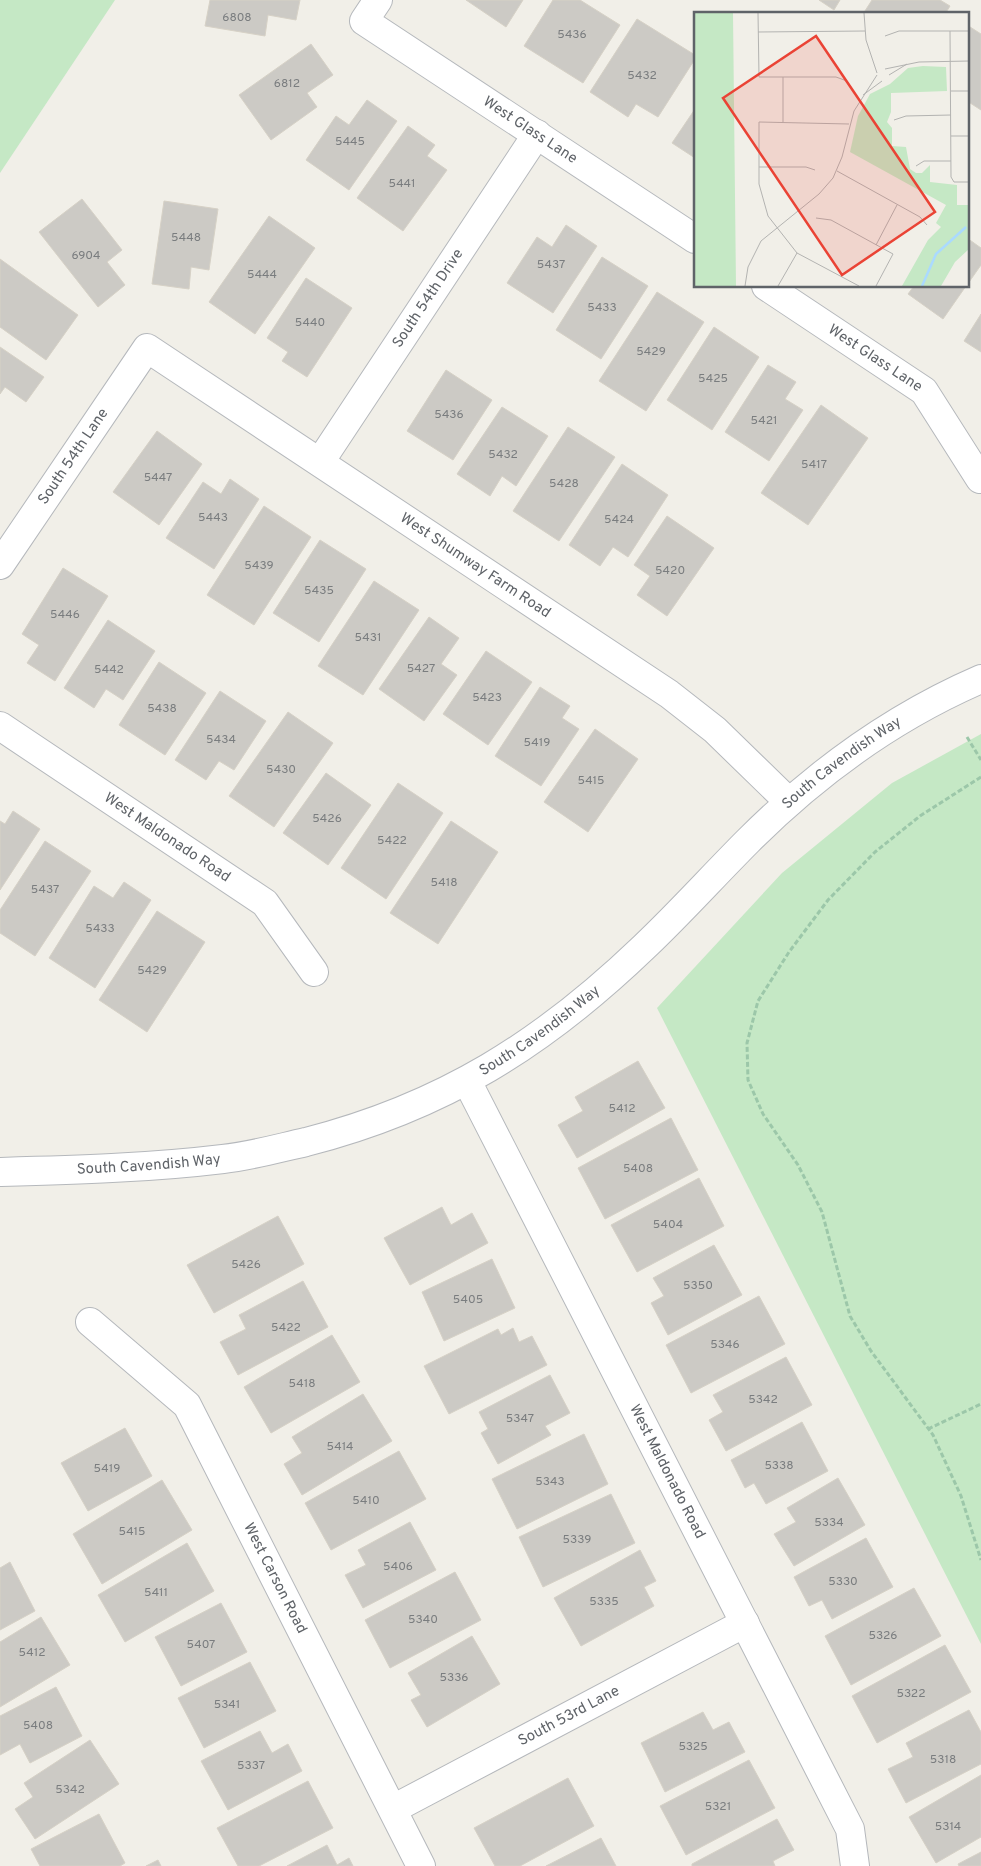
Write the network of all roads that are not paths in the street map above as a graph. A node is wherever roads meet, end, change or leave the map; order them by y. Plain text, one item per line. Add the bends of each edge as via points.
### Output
1 (371, 10) edge
2 (537, 134) junction
3 (694, 238) edge
4 (769, 288) edge
5 (147, 348) joint
6 (320, 462) junction
7 (980, 479) edge
8 (0, 565) edge
9 (981, 679) edge
10 (0, 726) edge
11 (789, 802) junction
12 (314, 972) dead end
13 (467, 1081) junction
14 (0, 1172) edge
15 (90, 1322) dead end
16 (745, 1623) junction
17 (393, 1809) junction
18 (421, 1866) edge
19 (855, 1866) edge

1 - 2 street, West Glass Lane
2 - 3 street, West Glass Lane
2 - 6 street, South 54th Drive
4 - 7 street, West Glass Lane via 924,391
5 - 6 street, West Shumway Farm Road
5 - 8 street, South 54th Lane
6 - 11 street, West Shumway Farm Road via 670,694 715,730
9 - 11 street, South Cavendish Way via 886,729
10 - 12 street, West Maldonado Road via 265,903
11 - 13 street, South Cavendish Way via 614,975 532,1041
13 - 14 street, South Cavendish Way via 378,1121 268,1151 225,1159 164,1164
13 - 16 street, West Maldonado Road
15 - 17 street, West Carson Road via 187,1405
16 - 17 street, South 53rd Lane
16 - 19 street, West Maldonado Road via 850,1829
17 - 18 street, West Carson Road

